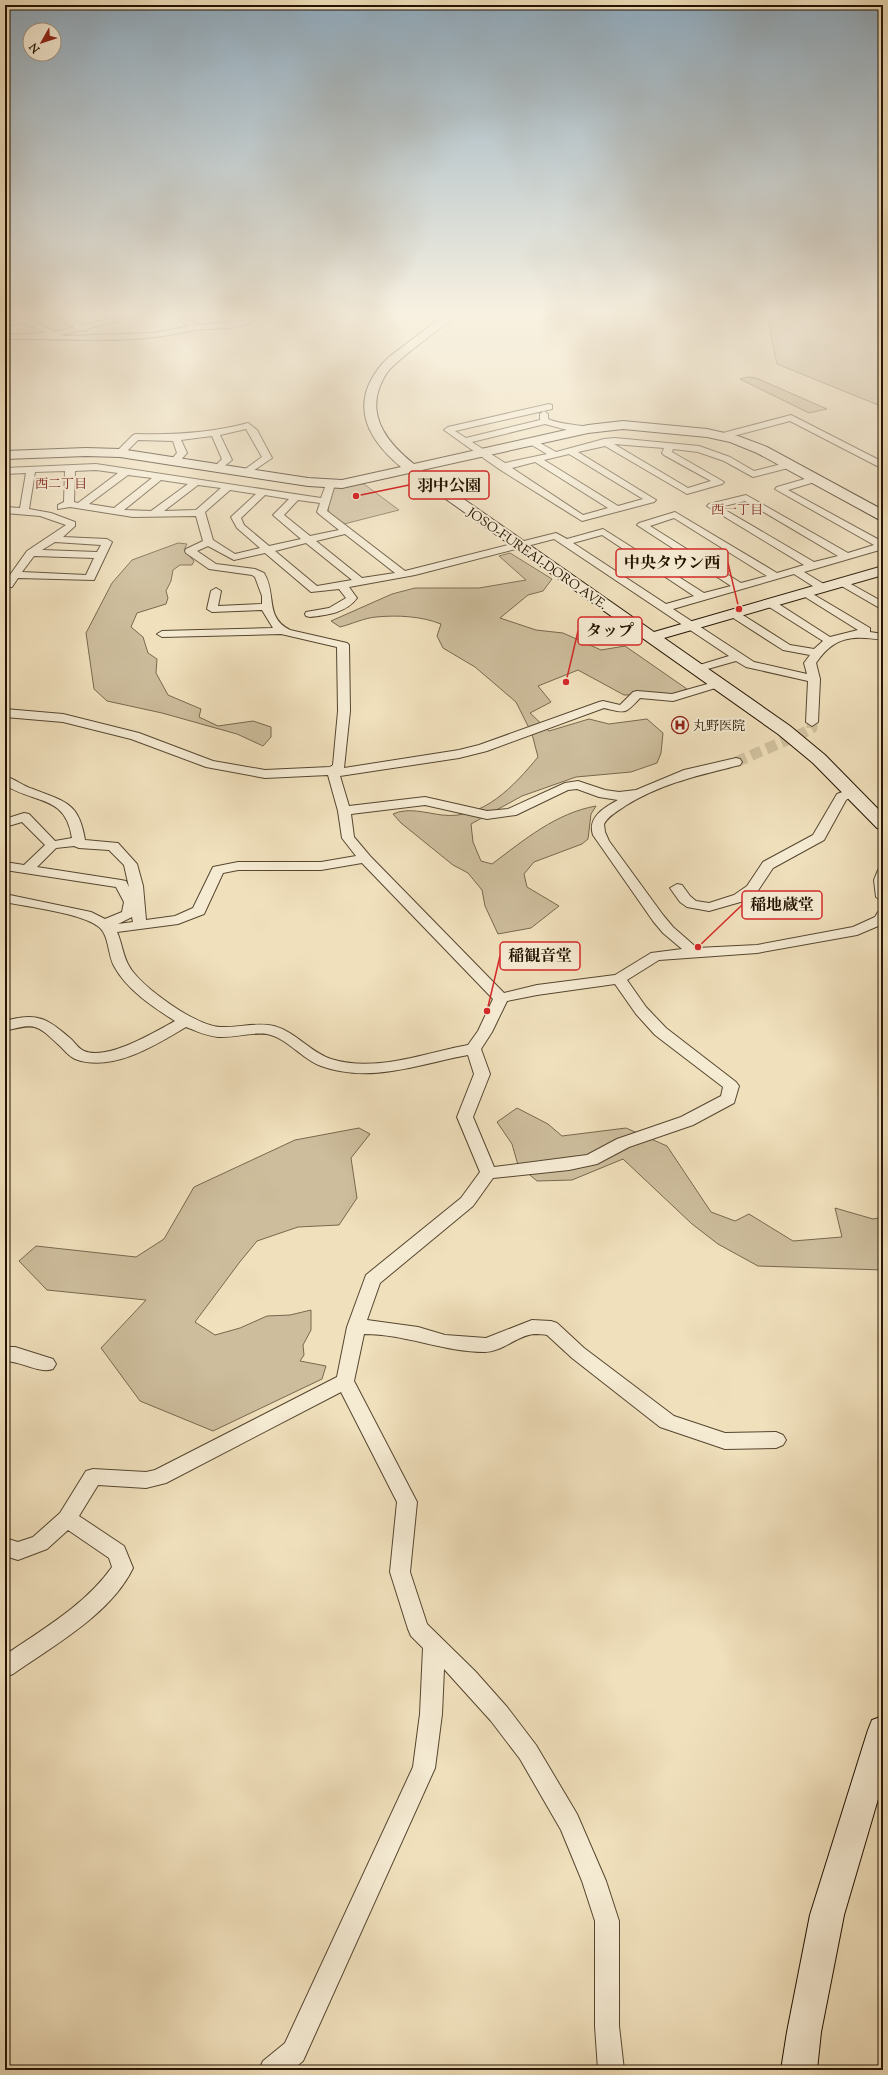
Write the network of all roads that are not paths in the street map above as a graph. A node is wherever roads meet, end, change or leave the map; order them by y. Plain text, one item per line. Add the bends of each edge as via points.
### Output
1 (368, 410) edge
2 (537, 410) edge
3 (547, 410) edge
4 (547, 422) junction
5 (588, 429) junction
6 (658, 429) junction
7 (214, 433) junction
8 (722, 436) junction
9 (176, 438) junction
10 (464, 441) junction
11 (533, 442) junction
12 (604, 442) junction
13 (650, 444) junction
14 (670, 446) junction
15 (570, 451) junction
16 (51, 453) junction
17 (120, 453) junction
18 (482, 453) junction
19 (555, 454) junction
20 (5, 455) edge
21 (536, 459) junction
22 (175, 461) junction
23 (195, 464) junction
24 (789, 465) junction
25 (502, 466) junction
26 (883, 466) edge
27 (49, 468) junction
28 (70, 468) junction
29 (218, 468) junction
30 (31, 469) junction
31 (412, 469) junction
32 (5, 471) edge
33 (127, 471) junction
34 (247, 472) junction
35 (160, 476) junction
36 (177, 479) junction
37 (815, 479) junction
38 (196, 482) junction
39 (330, 484) junction
40 (228, 487) junction
41 (262, 492) junction
42 (296, 497) junction
43 (324, 501) junction
44 (69, 504) junction
45 (80, 506) junction
46 (616, 509) junction
47 (5, 510) edge
48 (24, 511) junction
49 (116, 511) junction
50 (200, 513) junction
51 (48, 514) junction
52 (153, 514) junction
53 (883, 516) edge
54 (346, 530) junction
55 (51, 539) junction
56 (307, 540) junction
57 (208, 542) junction
58 (566, 542) junction
59 (520, 545) junction
60 (883, 546) edge
61 (267, 549) junction
62 (31, 553) junction
63 (101, 555) junction
64 (846, 556) junction
65 (811, 565) junction
66 (794, 570) junction
67 (883, 570) edge
68 (403, 574) junction
69 (15, 576) junction
70 (775, 576) junction
71 (360, 582) junction
72 (842, 582) junction
73 (8, 585) dead end
74 (342, 585) junction
75 (739, 586) junction
76 (823, 588) junction
77 (216, 591) dead end
78 (806, 593) junction
79 (883, 595) edge
80 (702, 597) junction
81 (869, 599) junction
82 (770, 603) junction
83 (267, 607) junction
84 (883, 607) edge
85 (664, 608) junction
86 (310, 614) dead end
87 (734, 614) junction
88 (692, 626) junction
89 (282, 630) junction
90 (861, 633) junction
91 (162, 634) dead end
92 (652, 637) junction
93 (883, 637) edge
94 (830, 641) junction
95 (816, 653) junction
96 (737, 657) junction
97 (697, 669) junction
98 (814, 679) junction
99 (718, 684) junction
100 (5, 713) edge
101 (812, 722) tunnel mouth
102 (736, 762) tunnel mouth
103 (333, 772) junction
104 (5, 780) edge
105 (637, 792) junction
106 (853, 792) junction
107 (344, 812) junction
108 (5, 823) edge
109 (883, 824) edge
110 (79, 841) junction
111 (52, 845) junction
112 (365, 859) junction
113 (5, 866) edge
114 (27, 869) junction
115 (883, 873) edge
116 (677, 888) dead end
117 (883, 896) edge
118 (5, 898) edge
119 (883, 915) edge
120 (140, 925) junction
121 (107, 927) junction
122 (694, 952) junction
123 (619, 979) junction
124 (502, 998) junction
125 (187, 1020) junction
126 (5, 1026) edge
127 (473, 1049) junction
128 (488, 1173) junction
129 (356, 1327) junction
130 (5, 1354) edge
131 (47, 1364) dead end
132 (345, 1381) junction
133 (776, 1440) dead end
134 (67, 1519) junction
135 (5, 1547) edge
136 (434, 1646) junction
137 (5, 1667) edge
138 (883, 1730) edge
139 (272, 2070) edge
140 (611, 2070) edge
141 (799, 2070) edge

1 - 31 street, JOSO-FUREAI-DORO AVE. via 379,436 396,457
2 - 10 street via 448,430
3 - 4 street via 544,416
4 - 5 street via 569,428
4 - 10 street
5 - 6 street via 623,426
5 - 11 street
6 - 8 street
6 - 13 street
7 - 9 street
7 - 29 street via 227,460
7 - 34 street via 246,426 253,430 267,458
8 - 24 street via 747,444
8 - 26 street via 791,418
9 - 17 street via 136,437
9 - 22 street via 182,453
10 - 18 street
11 - 18 street
11 - 19 street
12 - 13 street
12 - 14 street via 687,490 719,482 668,453
12 - 15 street
13 - 14 street
14 - 24 street via 699,449 715,454 753,474
15 - 19 street
15 - 46 street via 651,500
16 - 17 street
16 - 20 street
16 - 27 street
17 - 22 street
18 - 25 street
18 - 31 street
19 - 21 street
21 - 25 street
21 - 46 street
22 - 23 street
23 - 29 street
23 - 36 street
24 - 37 street
25 - 46 street via 582,518
27 - 28 street
27 - 30 street
28 - 33 street via 96,467
28 - 44 street
29 - 34 street
30 - 32 street
30 - 48 street
31 - 39 street via 352,483
31 - 59 street, JOSO-FUREAI-DORO AVE.
33 - 35 street
33 - 45 street
34 - 39 street
35 - 36 street
35 - 49 street
36 - 38 street
37 - 53 street
37 - 60 street via 780,489
38 - 40 street
38 - 52 street
39 - 43 street
40 - 41 street
40 - 50 street
41 - 42 street
41 - 61 street via 236,517 240,526
42 - 43 street
42 - 56 street via 278,515
43 - 54 street via 322,512
44 - 45 street
44 - 51 street
45 - 49 street
47 - 48 street
48 - 51 street
49 - 52 street
50 - 52 street
50 - 57 street
51 - 55 street via 72,524
54 - 56 street
54 - 68 street
55 - 62 street
55 - 63 street via 108,542
56 - 61 street
56 - 71 street
57 - 61 street via 234,557
57 - 83 street via 190,551 213,567 255,572 260,575 267,596
58 - 59 street via 556,536
58 - 80 street via 603,532
58 - 85 street
59 - 68 street
59 - 92 street, JOSO-FUREAI-DORO AVE.
60 - 64 street
61 - 74 street via 315,590
62 - 63 street
62 - 69 street
63 - 69 street via 90,578
64 - 65 street
64 - 65 street via 746,498 712,506
65 - 66 street
66 - 70 street
66 - 76 street
67 - 72 street
68 - 71 street
69 - 73 street
70 - 75 street
70 - 75 street via 675,516 642,525
71 - 74 street
72 - 76 street
72 - 81 street
74 - 86 street via 352,598 341,608
75 - 80 street
76 - 78 street
77 - 83 street via 212,609
78 - 82 street
78 - 90 street via 866,630
79 - 81 street
80 - 85 street
81 - 84 street
82 - 87 street
82 - 94 street
83 - 89 street via 267,613
85 - 88 street
87 - 88 street
87 - 95 street via 787,648
88 - 92 street
88 - 96 street
89 - 91 street
89 - 103 street via 343,645 344,711 341,752 339,766
90 - 93 street
90 - 94 street via 841,636
92 - 97 street, JOSO-FUREAI-DORO AVE.
94 - 95 street
95 - 98 street via 810,663
96 - 97 street
96 - 98 street via 750,665
97 - 99 street, JOSO-FUREAI-DORO AVE.
98 - 101 street
99 - 103 street via 673,698 638,694 623,709 603,704 483,748 459,754
99 - 106 street, JOSO-FUREAI-DORO AVE. via 784,730
100 - 103 street via 63,718 135,736 210,764 265,774
102 - 105 street via 704,768
103 - 107 street
104 - 110 street via 16,789 59,802 73,814 79,829
105 - 107 street via 619,796 603,794 578,785 564,787 511,812 487,815 425,801
105 - 122 street via 608,812 599,822 598,831 658,918
106 - 109 street, JOSO-FUREAI-DORO AVE.
106 - 116 street via 841,797 822,828 819,838 768,865 752,889 739,898 709,907 688,902
107 - 112 street via 348,838
108 - 111 street via 24,817
110 - 111 street
110 - 120 street via 79,844 113,846 130,864 136,886
111 - 114 street
112 - 120 street via 321,866 238,866 218,870 199,910 178,920
112 - 124 street
113 - 114 street
114 - 121 street via 121,884 130,902 128,914
115 - 117 street
118 - 121 street via 86,915 98,919
119 - 122 street via 880,920 857,931 757,949
120 - 121 street
121 - 125 street via 128,975 151,997
122 - 123 street via 656,956
123 - 124 street via 536,990
123 - 128 street via 635,1004 668,1038 731,1086 728,1099 687,1121 623,1143 591,1160
124 - 127 street via 485,1032
125 - 126 street via 146,1044 104,1057 80,1055 44,1024 35,1020
125 - 127 street via 217,1032 273,1031 326,1063 347,1068 405,1065
127 - 128 street via 482,1074 465,1117
128 - 129 street via 467,1202 372,1280
129 - 132 street
129 - 133 street via 418,1334 445,1342 487,1345 532,1327 551,1328 578,1353 667,1422 725,1440
130 - 131 street via 15,1354
132 - 134 street via 159,1477 146,1480 93,1477
132 - 136 street via 407,1502 400,1572 418,1629
134 - 135 street via 40,1544 18,1551
134 - 137 street via 118,1552 123,1568 115,1582 82,1612
136 - 139 street via 431,1714 424,1768 294,2052
136 - 140 street via 499,1714 528,1752 569,1822 594,1881 607,1921 607,2026
138 - 141 street via 827,1915

